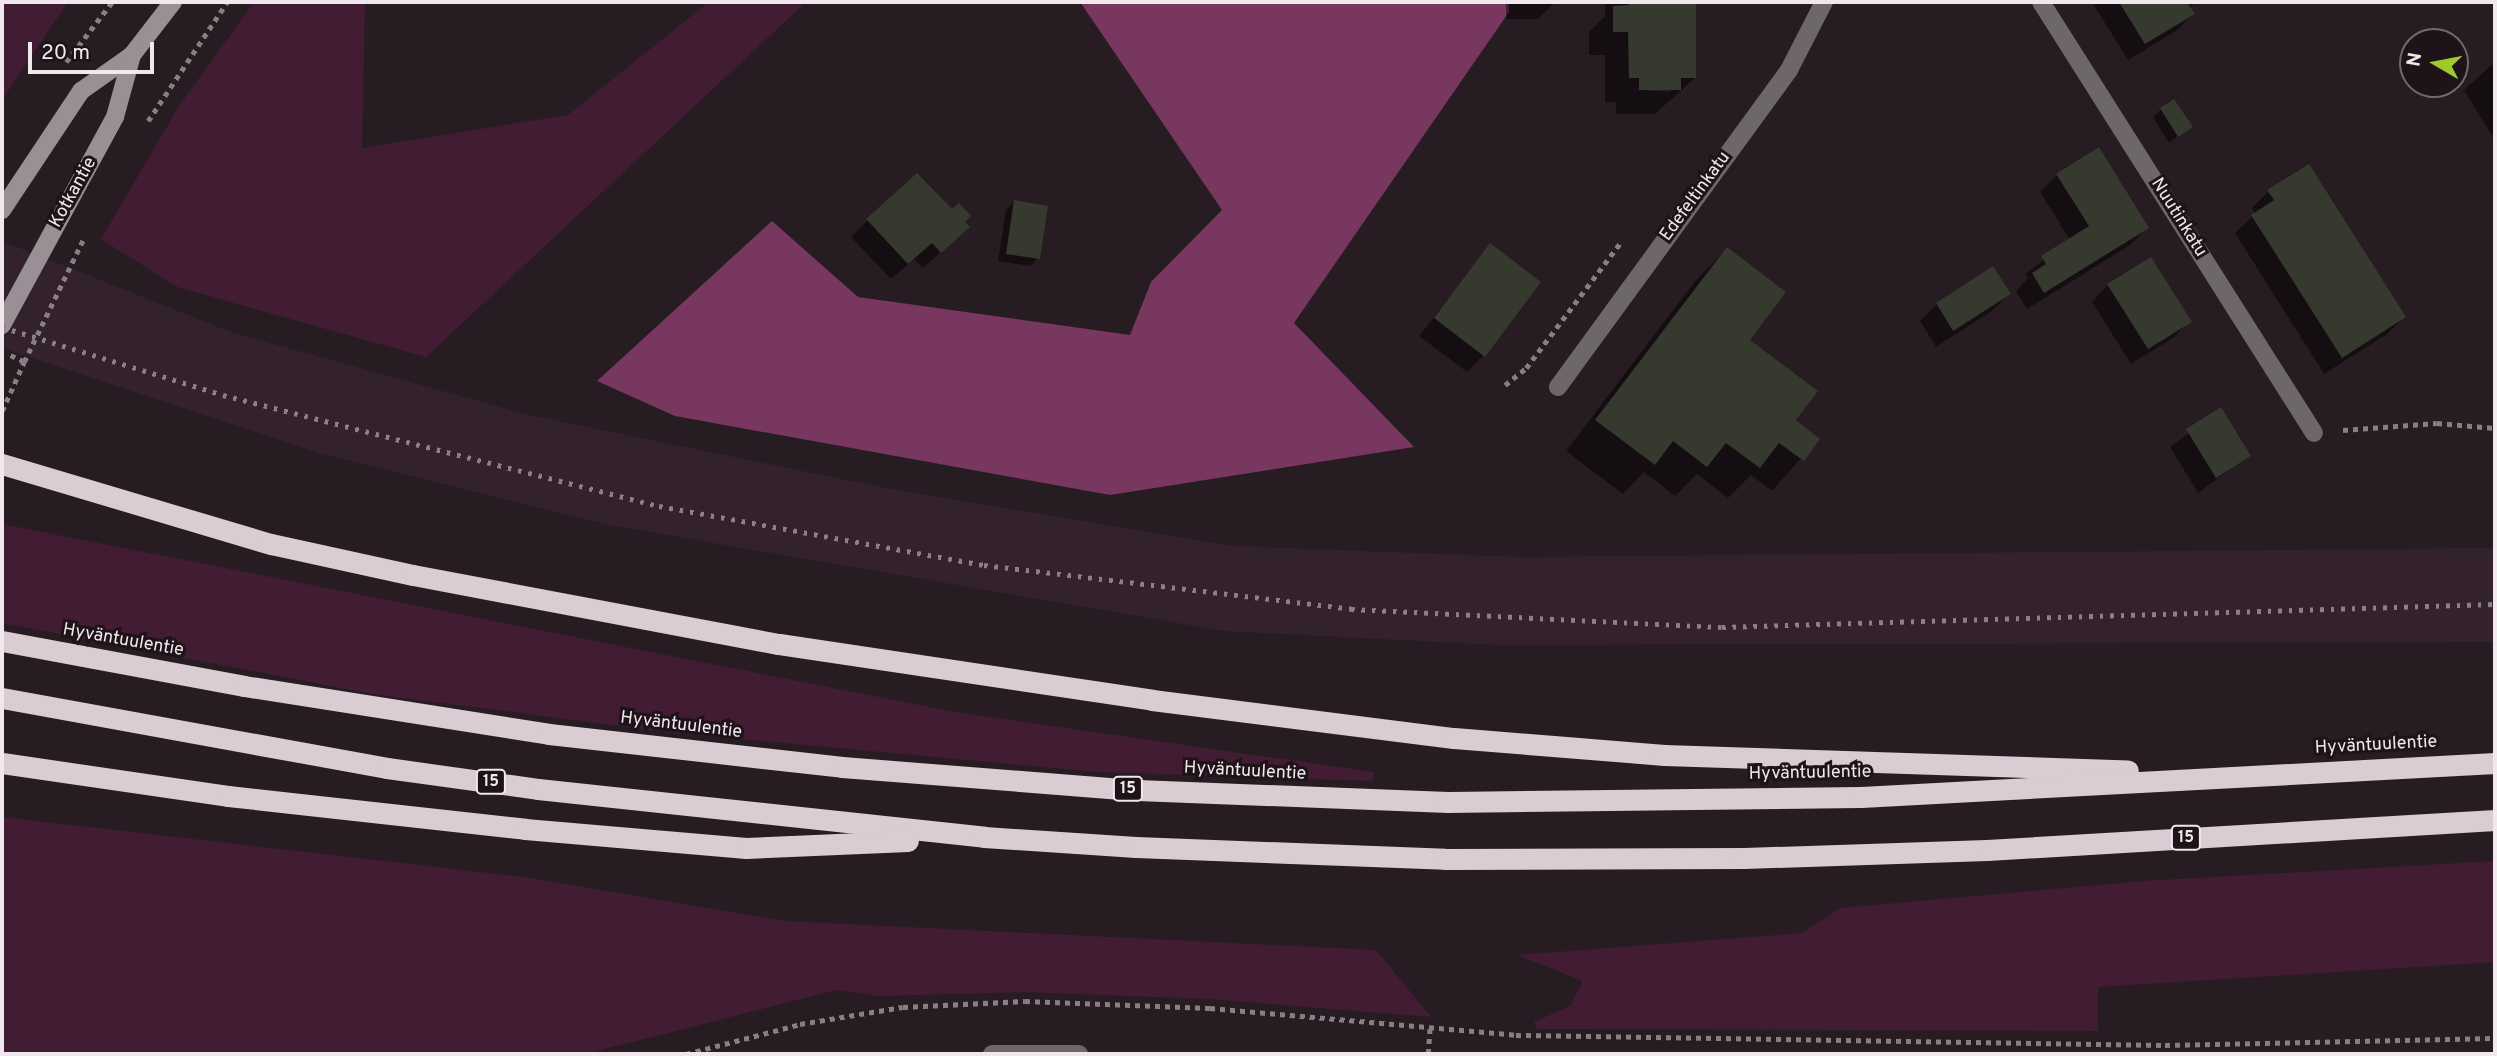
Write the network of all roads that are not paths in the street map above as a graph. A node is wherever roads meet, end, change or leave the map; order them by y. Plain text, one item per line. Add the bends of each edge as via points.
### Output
1 (173, 2) edge
2 (1824, 2) edge
3 (2041, 2) edge
4 (132, 55) junction
5 (2, 210) edge
6 (2, 325) edge
7 (1559, 387) dead end
8 (2314, 433) road end
9 (2, 464) edge
10 (2, 641) edge
11 (2, 698) edge
12 (2, 762) edge
13 (2495, 762) edge
14 (2263, 775) junction
15 (2495, 820) edge
16 (984, 838) junction
17 (992, 1054) edge
18 (1079, 1054) edge

1 - 4 street, Kotkantie
2 - 7 street, Edefeltinkatu via 1789,70
3 - 8 street, Nuutinkatu
4 - 5 street, Kotkantie via 82,91
4 - 6 street, Kotkantie via 116,117
9 - 14 highway via 271,544 414,575 779,644 1152,700 1454,738 1664,755
10 - 14 highway, Hyväntuulentie / 15 via 244,686 550,734 842,767 1136,790 1541,802 1861,797
11 - 16 highway, 15 via 387,768
12 - 16 highway via 296,804 746,848
13 - 14 highway, Hyväntuulentie / 15
15 - 16 highway, 15 via 1987,850 1661,859 1292,855
17 - 18 street

